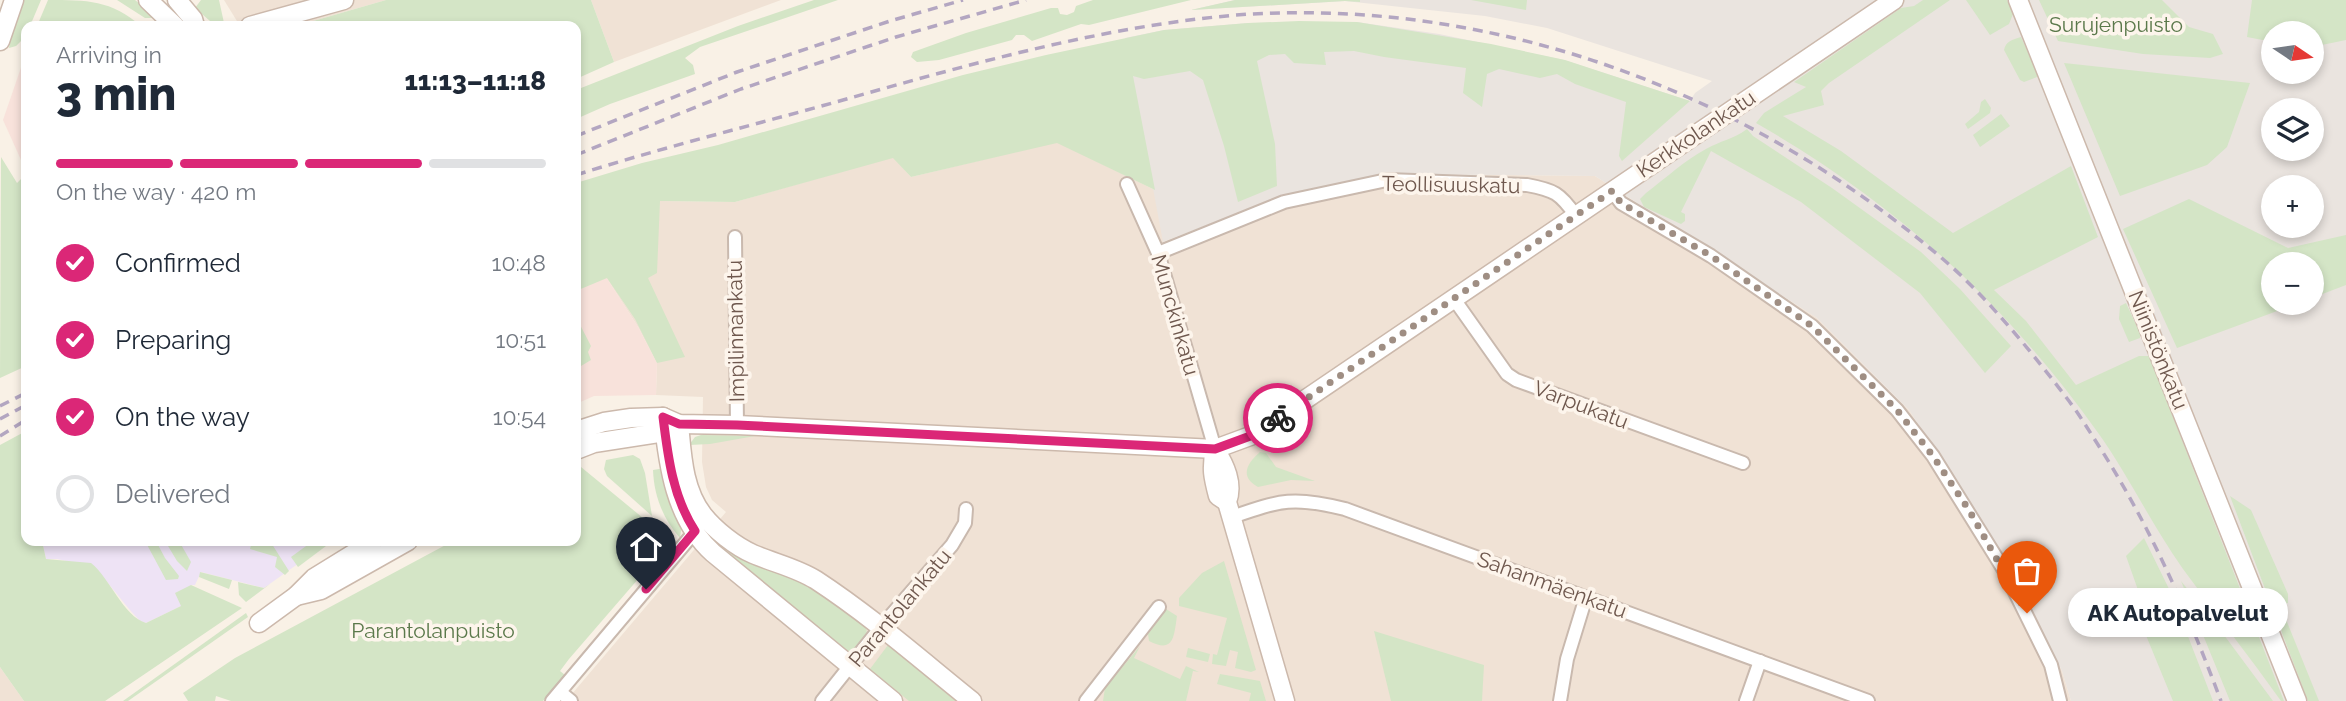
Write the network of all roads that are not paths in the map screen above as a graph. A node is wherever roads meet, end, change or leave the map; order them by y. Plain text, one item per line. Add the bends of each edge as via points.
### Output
1 (14, 0) edge
2 (148, 0) edge
3 (177, 0) edge
4 (344, 0) edge
5 (1894, 0) edge
6 (2018, 0) edge
7 (170, 21) edge
8 (194, 21) edge
9 (268, 21) edge
10 (0, 41) edge
11 (1127, 184) dead end
12 (1612, 191) junction
13 (1576, 216) junction
14 (735, 237) dead end
15 (1158, 253) junction
16 (1454, 299) junction
17 (669, 425) junction
18 (737, 425) junction
19 (581, 429) edge
20 (581, 448) edge
21 (1215, 449) junction
22 (1743, 463) dead end
23 (966, 509) dead end
24 (1230, 510) junction
25 (701, 525) junction
26 (366, 546) edge
27 (399, 546) edge
28 (296, 596) junction
29 (1586, 597) junction
30 (1159, 607) dead end
31 (259, 623) dead end
32 (881, 627) junction
33 (1760, 661) junction
34 (851, 667) junction
35 (556, 697) edge
36 (570, 701) edge
37 (822, 701) edge
38 (893, 701) edge
39 (972, 701) edge
40 (1086, 701) edge
41 (1285, 701) edge
42 (1560, 701) edge
43 (1746, 701) edge
44 (1868, 701) edge
45 (2060, 701) edge
46 (2297, 701) edge

1 - 10 main road
2 - 7 main road
3 - 8 main road
4 - 9 main road
5 - 12 main road, Kerkkolankatu
6 - 46 main road, Niinistönkatu
11 - 15 street, Munckinkatu
12 - 13 main road, Kerkkolankatu
12 - 45 street via 1621,203 1711,256 1812,326 1897,410 1933,456 2004,570 2051,665
13 - 15 street, Teollisuuskatu via 1560,194 1527,185 1387,180 1284,202
13 - 16 main road, Kerkkolankatu
14 - 18 street, Impilinnankatu
15 - 21 street, Munckinkatu
16 - 21 main road, Kerkkolankatu via 1253,435
16 - 22 street, Varpukatu via 1516,380
17 - 18 main road
17 - 19 main road via 631,418
17 - 20 main road
17 - 25 main road
18 - 21 main road
21 - 24 main road, Munckinkatu via 1224,463
23 - 32 street, Parantolankatu via 957,538
24 - 29 street, Sahanmäenkatu via 1285,501 1345,509
24 - 41 main road, Munckinkatu
25 - 32 main road via 750,553 816,580
25 - 34 main road via 713,553
25 - 35 street
26 - 28 main road via 314,578
27 - 28 main road via 321,590
28 - 31 main road
29 - 33 street, Sahanmäenkatu
29 - 42 street
30 - 40 street
32 - 34 street, Parantolankatu
32 - 39 main road
33 - 43 street
33 - 44 street, Sahanmäenkatu
34 - 37 street, Parantolankatu
34 - 38 main road
35 - 36 street

